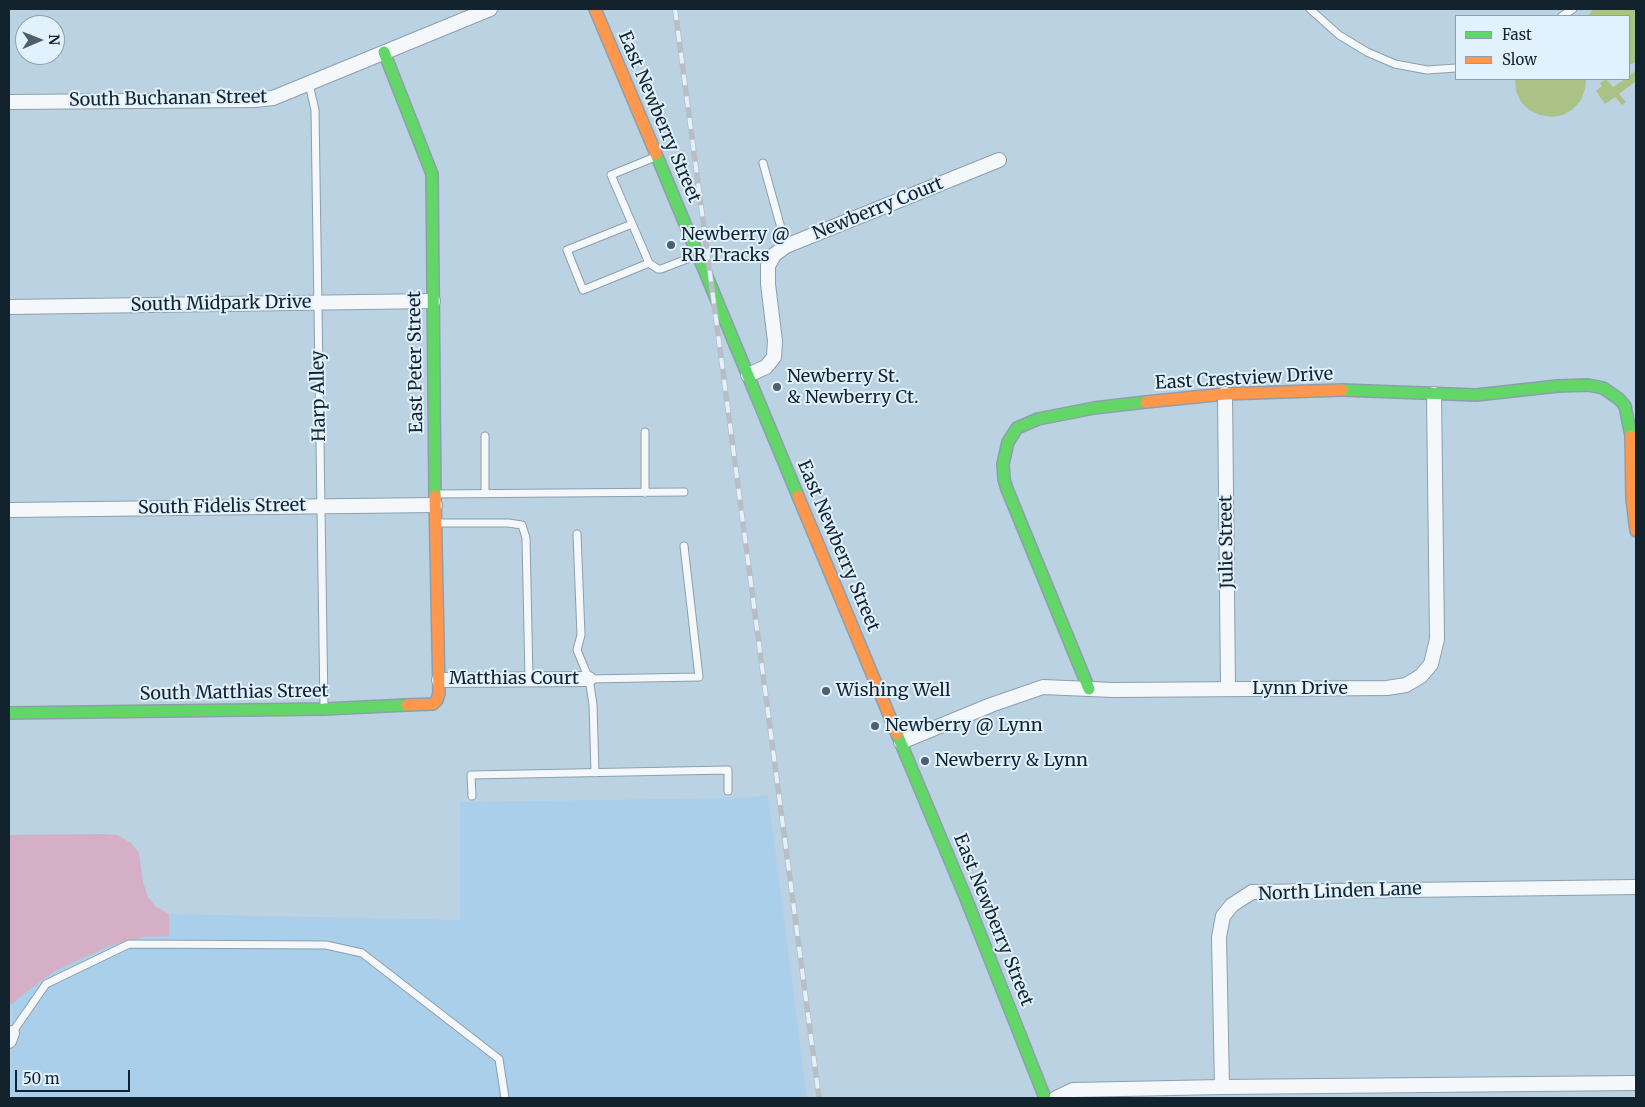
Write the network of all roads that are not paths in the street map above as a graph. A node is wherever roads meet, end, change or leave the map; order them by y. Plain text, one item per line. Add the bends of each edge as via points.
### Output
1 (490, 9) edge
2 (595, 9) edge
3 (1310, 9) edge
4 (384, 52) junction
5 (1455, 68) edge
6 (309, 84) junction
7 (9, 102) edge
8 (657, 156) junction
9 (999, 160) dead end
10 (763, 163) dead end
11 (632, 224) junction
12 (786, 246) junction
13 (697, 255) junction
14 (649, 263) junction
15 (432, 301) junction
16 (318, 303) junction
17 (9, 307) edge
18 (748, 375) junction
19 (1225, 394) junction
20 (1434, 394) junction
21 (645, 432) dead end
22 (485, 436) dead end
23 (684, 492) dead end
24 (645, 493) junction
25 (485, 494) junction
26 (435, 499) junction
27 (320, 505) junction
28 (9, 510) edge
29 (435, 523) junction
30 (1636, 531) edge
31 (577, 534) dead end
32 (684, 546) dead end
33 (529, 679) junction
34 (589, 679) junction
35 (439, 680) junction
36 (1089, 689) junction
37 (1228, 689) junction
38 (324, 709) junction
39 (9, 713) edge
40 (901, 742) junction
41 (595, 773) junction
42 (728, 790) dead end
43 (472, 796) dead end
44 (1636, 887) edge
45 (10, 1037) edge
46 (1636, 1083) edge
47 (1222, 1087) junction
48 (1314, 1092) edge
49 (505, 1098) edge
50 (1046, 1098) edge
51 (1056, 1098) edge

1 - 4 street, South Buchanan Street
2 - 8 street, East Newberry Street
3 - 5 lane via 1339,35 1395,64 1426,70
4 - 6 street, South Buchanan Street
4 - 15 street, East Peter Street via 432,174
6 - 7 street, South Buchanan Street via 272,98 255,100
6 - 16 lane, Harp Alley via 315,110
8 - 11 lane via 611,175
8 - 13 street, East Newberry Street
9 - 12 street, Newberry Court
10 - 12 lane
11 - 14 lane
11 - 14 lane via 567,250 583,290
12 - 18 street, Newberry Court via 774,255 768,266 774,357 766,367
13 - 14 lane via 662,269
13 - 18 street, East Newberry Street
15 - 16 street, South Midpark Drive
15 - 26 street, East Peter Street
16 - 17 street, South Midpark Drive
16 - 27 lane, Harp Alley
18 - 40 street, East Newberry Street
19 - 20 street, East Crestview Drive via 1340,390
19 - 36 street, East Crestview Drive via 1094,408 1038,419 1018,428 1008,442 1003,464 1007,489
19 - 37 street, Julie Street
20 - 30 street, East Crestview Drive via 1588,385 1602,388 1619,399 1625,406 1629,421
20 - 37 street, Lynn Drive via 1438,639 1431,664 1421,676 1406,685 1387,688
21 - 24 lane
22 - 25 lane
23 - 24 lane
24 - 25 lane
25 - 26 lane
26 - 27 street, South Fidelis Street
26 - 29 street, East Peter Street
27 - 28 street, South Fidelis Street
27 - 38 lane, Harp Alley
29 - 33 lane via 508,522 522,525 526,538
29 - 35 street, East Peter Street
31 - 34 lane via 581,635 577,650
32 - 34 lane via 699,677
33 - 34 street, Matthias Court
33 - 35 street, Matthias Court
34 - 41 lane
35 - 38 street, South Matthias Street via 439,693 433,704
36 - 37 street, Lynn Drive
36 - 40 street, Lynn Drive via 1043,687
38 - 39 street, South Matthias Street
40 - 50 street, East Newberry Street
41 - 42 lane via 728,770
41 - 43 lane via 471,775
44 - 47 street, North Linden Lane via 1252,892 1232,905 1223,916 1219,937
45 - 49 lane via 46,984 129,944 326,945 362,953 499,1059
46 - 48 street
47 - 48 street
47 - 51 street via 1073,1090

